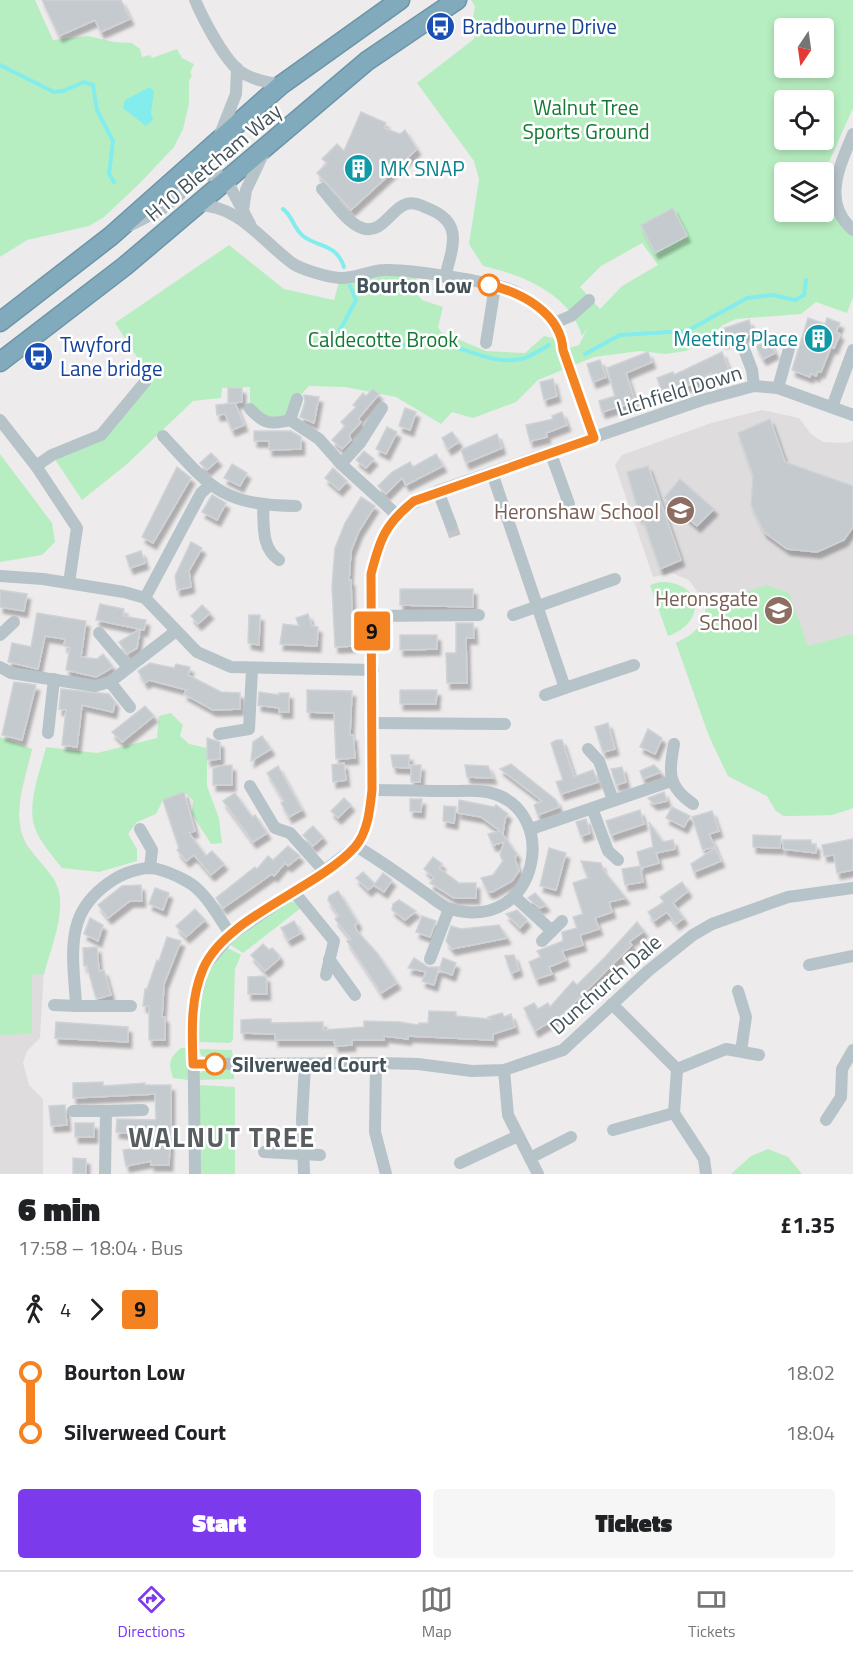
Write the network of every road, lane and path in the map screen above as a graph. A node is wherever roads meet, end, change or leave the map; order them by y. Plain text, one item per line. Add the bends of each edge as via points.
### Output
1 (195, 0) edge
2 (457, 0) edge
3 (394, 4) edge
4 (237, 68) junction
5 (281, 85) junction
6 (852, 139) edge
7 (218, 141) junction
8 (267, 147) junction
9 (227, 181) junction
10 (322, 189) dead end
11 (197, 205) junction
12 (243, 210) junction
13 (251, 225) junction
14 (853, 230) edge
15 (111, 236) junction
16 (446, 278) junction
17 (495, 286) junction
18 (589, 300) dead end
19 (0, 322) edge
20 (554, 324) junction
21 (486, 343) dead end
22 (742, 344) dead end
23 (790, 345) dead end
24 (853, 350) edge
25 (3, 360) edge
26 (145, 382) dead end
27 (754, 386) junction
28 (778, 388) junction
29 (297, 399) dead end
30 (832, 407) junction
31 (382, 408) dead end
32 (250, 409) dead end
33 (853, 415) edge
34 (0, 420) edge
35 (290, 420) junction
36 (163, 436) dead end
37 (594, 438) junction
38 (551, 454) junction
39 (341, 464) junction
40 (36, 466) junction
41 (492, 472) junction
42 (209, 486) junction
43 (438, 491) junction
44 (569, 504) dead end
45 (263, 506) junction
46 (296, 506) dead end
47 (397, 515) junction
48 (451, 525) tunnel mouth
49 (279, 560) dead end
50 (0, 576) edge
51 (615, 579) dead end
52 (69, 583) junction
53 (145, 598) junction
54 (537, 607) junction
55 (479, 615) dead end
56 (513, 615) dead end
57 (371, 616) junction
58 (14, 622) dead end
59 (176, 631) junction
60 (99, 633) dead end
61 (0, 635) edge
62 (634, 665) dead end
63 (0, 667) edge
64 (128, 667) junction
65 (252, 669) junction
66 (373, 670) junction
67 (54, 679) junction
68 (110, 682) junction
69 (565, 688) junction
70 (545, 695) dead end
71 (130, 706) dead end
72 (372, 723) junction
73 (505, 724) dead end
74 (48, 733) dead end
75 (219, 734) dead end
76 (674, 744) dead end
77 (588, 749) dead end
78 (671, 781) junction
79 (250, 786) dead end
80 (372, 790) junction
81 (614, 800) junction
82 (693, 804) dead end
83 (592, 808) junction
84 (140, 829) dead end
85 (531, 829) junction
86 (356, 846) junction
87 (618, 860) dead end
88 (150, 868) junction
89 (324, 871) junction
90 (853, 888) edge
91 (294, 892) junction
92 (515, 897) junction
93 (449, 909) junction
94 (562, 921) dead end
95 (552, 931) junction
96 (231, 935) junction
97 (542, 941) dead end
98 (853, 956) edge
99 (430, 958) dead end
100 (329, 959) junction
101 (809, 965) dead end
102 (326, 975) dead end
103 (738, 992) dead end
104 (355, 994) dead end
105 (612, 1004) junction
106 (54, 1005) dead end
107 (76, 1006) junction
108 (131, 1006) dead end
109 (853, 1050) edge
110 (741, 1051) junction
111 (759, 1055) dead end
112 (375, 1063) junction
113 (193, 1064) junction
114 (305, 1064) junction
115 (676, 1069) junction
116 (504, 1070) junction
117 (847, 1098) edge
118 (143, 1110) dead end
119 (106, 1111) junction
120 (73, 1112) dead end
121 (674, 1113) junction
122 (826, 1120) dead end
123 (613, 1130) dead end
124 (518, 1136) junction
125 (571, 1137) dead end
126 (264, 1152) dead end
127 (302, 1153) junction
128 (321, 1155) dead end
129 (530, 1158) junction
130 (460, 1163) dead end
131 (304, 1173) edge
132 (105, 1174) edge
133 (195, 1174) edge
134 (386, 1174) edge
135 (538, 1174) edge
136 (706, 1174) edge

1 - 4 street via 204,22
2 - 8 highway, H10 Bletcham Way via 367,61
3 - 5 highway, H10 Bletcham Way
4 - 5 street via 255,79
4 - 7 street via 236,94
5 - 7 highway, H10 Bletcham Way
6 - 14 street via 836,174 835,193 839,213
7 - 15 highway, H10 Bletcham Way
8 - 9 highway, H10 Bletcham Way
8 - 12 street via 246,190
9 - 11 highway, H10 Bletcham Way
9 - 12 street
9 - 15 street via 218,175 203,175 161,210
10 - 16 street via 360,228 383,224 405,204 422,206 446,217 452,225 453,242
11 - 13 street via 220,208
11 - 25 highway, H10 Bletcham Way
12 - 13 street
13 - 16 street via 294,265 340,278 384,270
15 - 19 highway, H10 Bletcham Way
16 - 17 street
17 - 20 street via 514,291 536,305
17 - 21 street
18 - 20 street via 571,316
20 - 37 street
22 - 27 street
23 - 28 street
24 - 30 street
26 - 40 street via 101,435 52,455
27 - 28 street, Lichfield Down
27 - 37 street, Lichfield Down
28 - 30 street, Lichfield Down
29 - 35 street
30 - 33 street, Lichfield Down
31 - 39 street
32 - 35 street via 271,425
34 - 40 street
35 - 39 street via 319,439
36 - 42 street
37 - 38 street, Lichfield Down
38 - 41 street, Lichfield Down
38 - 44 street
39 - 47 street
40 - 52 street via 77,528
41 - 43 street, Lichfield Down
41 - 54 street
42 - 45 street
42 - 53 street via 201,493
43 - 47 street, Lichfield Down via 414,501
43 - 48 street
45 - 46 street
45 - 49 street via 265,543
47 - 57 street, Lichfield Down via 379,541 371,574
50 - 52 street
51 - 54 street
52 - 53 street
53 - 59 street
54 - 56 street
54 - 69 street
55 - 57 street
57 - 66 street, Lichfield Down
58 - 61 street
59 - 64 street
59 - 65 street via 197,652 217,663
60 - 64 street
62 - 69 street
63 - 67 street via 11,673
64 - 68 street
65 - 66 street
65 - 75 street via 249,729
66 - 72 street, Lichfield Down
67 - 68 street via 95,686
67 - 74 street
68 - 71 street
69 - 70 street
72 - 73 street
72 - 80 street, Lichfield Down
76 - 78 street
77 - 81 street via 599,761
78 - 81 street
78 - 82 street via 680,795
79 - 89 street via 275,828 290,833
80 - 85 street via 487,792 514,804
80 - 86 street, Lichfield Down via 369,819
81 - 83 street
83 - 85 street
83 - 87 street via 608,851
84 - 88 street via 152,850
85 - 92 street via 533,854
86 - 89 street, Lichfield Down
86 - 93 street
88 - 96 street via 189,882
88 - 107 street via 124,874 106,884 87,904 76,926 73,946
89 - 91 street, Lichfield Down
90 - 105 street, Dunchurch Dale via 788,897 712,924 675,949
91 - 96 street, Lichfield Down
91 - 100 street via 334,941
92 - 93 street via 497,909 476,913
92 - 95 street
93 - 99 street
94 - 95 street
95 - 97 street
96 - 113 street, Lichfield Down via 204,967 196,988
98 - 101 street
100 - 102 street
100 - 104 street
103 - 110 street via 746,1017
105 - 115 street
105 - 116 street, Dunchurch Dale via 563,1050
106 - 107 street
107 - 108 street
109 - 117 street via 842,1069
110 - 111 street
110 - 115 street via 726,1049
112 - 114 street, Dunchurch Dale
112 - 116 street, Dunchurch Dale
112 - 134 street via 375,1131
113 - 114 street, Dunchurch Dale
113 - 133 street, Lichfield Down
114 - 127 street
115 - 121 street
116 - 124 street via 508,1115
117 - 122 street
118 - 119 street
119 - 120 street
119 - 132 street
121 - 123 street
121 - 136 street via 704,1159
124 - 129 street
124 - 130 street
125 - 129 street
126 - 127 street
127 - 128 street
127 - 131 street
129 - 135 street

